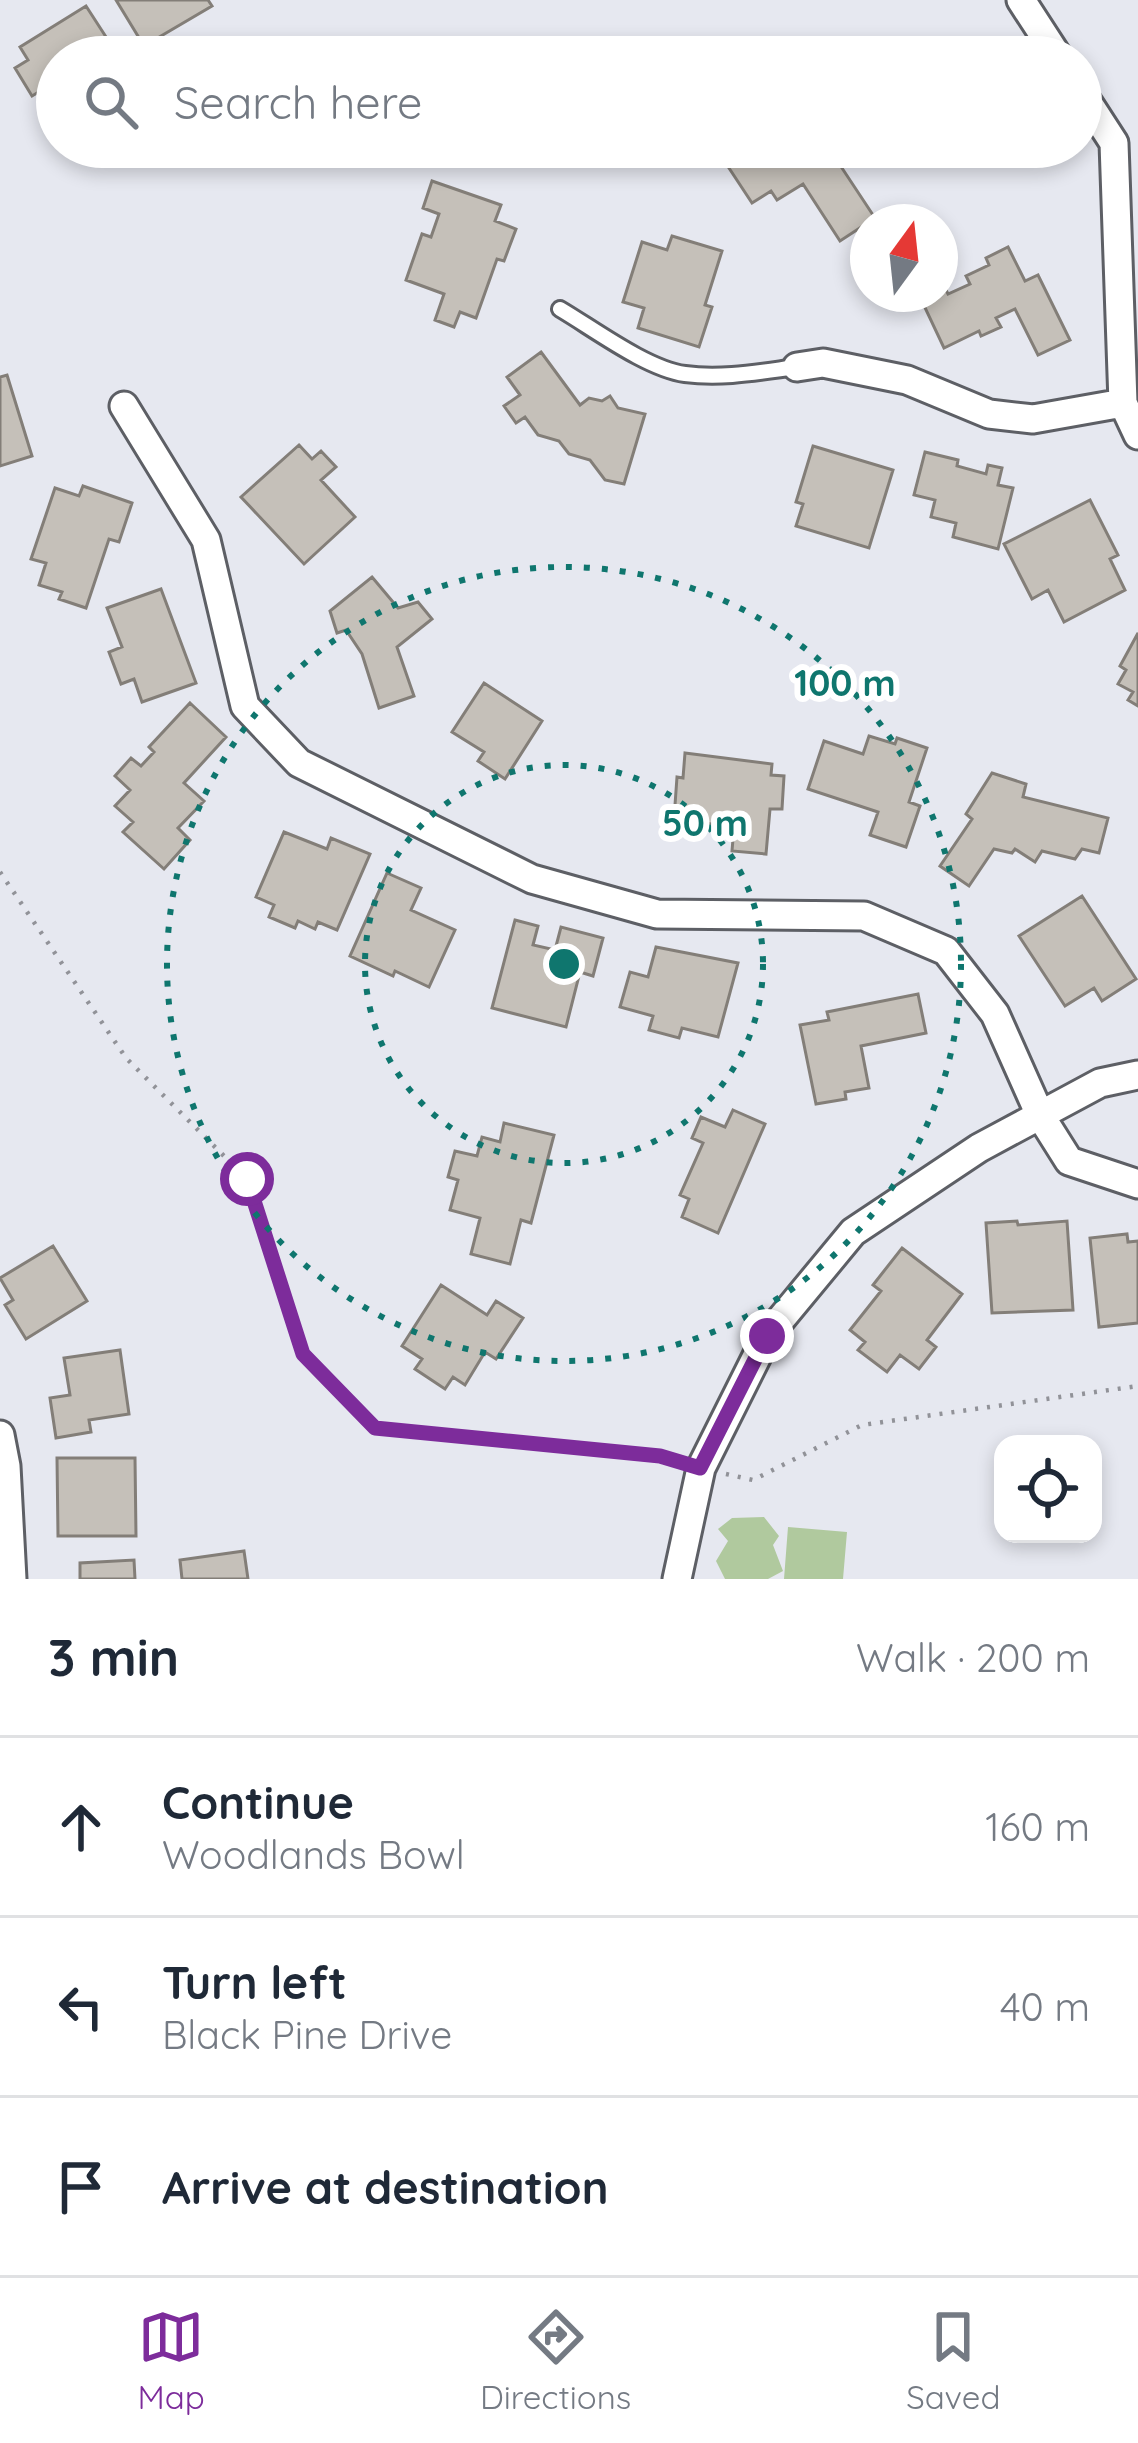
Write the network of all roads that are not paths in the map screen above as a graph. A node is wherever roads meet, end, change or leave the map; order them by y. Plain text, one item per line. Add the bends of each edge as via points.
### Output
1 (1021, 0) edge
2 (1044, 36) edge
3 (1102, 124) edge
4 (560, 309) dead end
5 (797, 367) joint
6 (1123, 403) junction
7 (124, 406) dead end
8 (1138, 435) edge
9 (1138, 1075) edge
10 (1040, 1115) junction
11 (1138, 1184) edge
12 (0, 1435) edge
13 (12, 1579) edge
14 (677, 1579) edge

1 - 2 street
3 - 6 street via 1114,143
4 - 5 lane via 680,373
5 - 6 street via 823,363 907,380 989,414 1033,419
6 - 8 street
7 - 10 street via 206,540 244,706 299,763 532,878 657,914 864,916 946,952 995,1014
9 - 10 street via 1100,1083
10 - 11 street via 1069,1161
10 - 14 street via 853,1232 767,1336 700,1468
12 - 13 street

